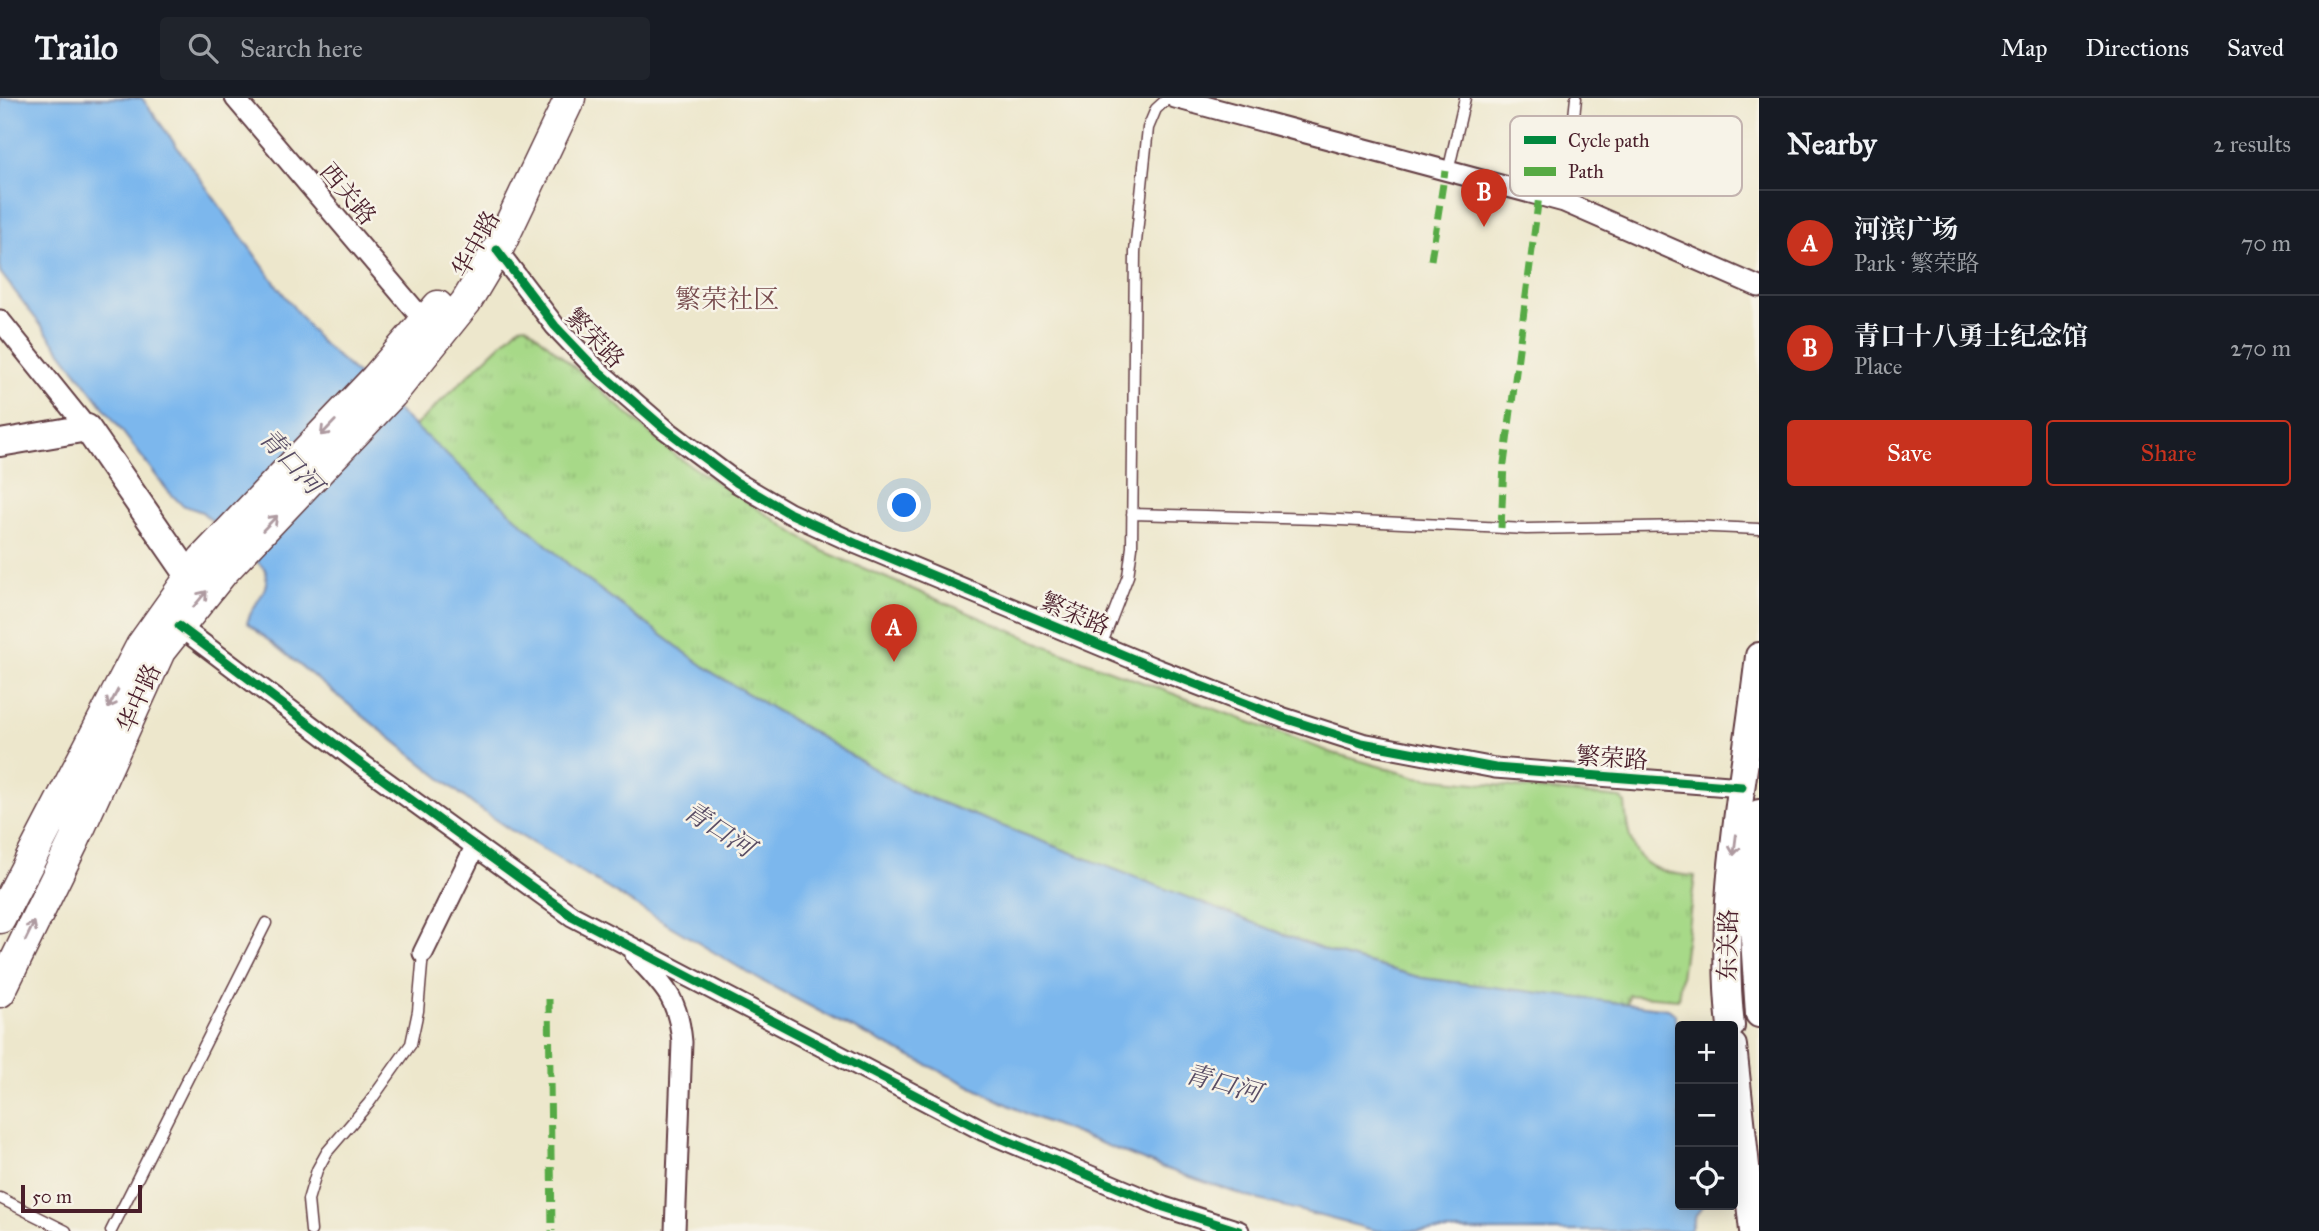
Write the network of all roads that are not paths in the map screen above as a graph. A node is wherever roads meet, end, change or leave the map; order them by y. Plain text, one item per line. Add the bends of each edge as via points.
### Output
1 (235, 98) edge
2 (550, 98) edge
3 (569, 98) edge
4 (1168, 98) edge
5 (1175, 98) edge
6 (1465, 98) edge
7 (1576, 98) edge
8 (1574, 116) edge
9 (1448, 172) junction
10 (1510, 188) edge
11 (1540, 196) edge
12 (1560, 196) edge
13 (1559, 201) junction
14 (497, 250) junction
15 (1759, 287) edge
16 (0, 320) edge
17 (425, 322) junction
18 (384, 387) junction
19 (87, 428) junction
20 (0, 443) edge
21 (1132, 514) junction
22 (1759, 529) edge
23 (205, 569) junction
24 (179, 626) junction
25 (1101, 646) junction
26 (1759, 656) edge
27 (1742, 787) junction
28 (1759, 813) edge
29 (1758, 842) edge
30 (475, 847) junction
31 (0, 918) edge
32 (266, 923) dead end
33 (625, 943) junction
34 (1756, 947) edge
35 (423, 953) joint
36 (0, 992) edge
37 (1759, 1014) edge
38 (1731, 1021) edge
39 (1737, 1084) edge
40 (0, 1198) edge
41 (66, 1231) edge
42 (111, 1231) edge
43 (311, 1231) edge
44 (676, 1231) edge
45 (1239, 1231) edge
46 (1753, 1231) edge

1 - 17 street, 西关路
2 - 17 main road, 华中路 via 484,237 451,292
3 - 14 main road, 华中路
4 - 21 lane via 1148,128 1135,253
5 - 9 street
6 - 9 lane
7 - 8 lane
9 - 10 street
11 - 13 street
12 - 13 lane
13 - 15 street
14 - 18 main road, 华中路 via 466,302
14 - 25 street, 繁荣路 via 555,326 596,369 736,482 834,534
16 - 19 street
17 - 18 main road, 华中路
18 - 23 main road, 华中路
19 - 20 main road
19 - 23 main road
21 - 22 lane via 1526,529
21 - 25 lane via 1128,576
24 -> 23 main road, 华中路
23 -> 31 main road, 华中路 via 141,646
24 - 30 street
36 -> 24 main road, 华中路 via 160,651
25 - 27 street, 繁荣路 via 1317,730 1415,756 1494,768
26 - 27 main road, 东关路
27 -> 38 main road, 东关路 via 1725,959
28 - 29 main road, 东关路
29 - 34 main road, 东关路 via 1751,893
30 - 33 street via 556,906
30 - 35 street
32 - 42 lane
33 - 44 street via 672,996 680,1017
33 - 45 street via 984,1131 1164,1207
34 - 37 main road, 东关路
35 - 43 lane via 411,1044 317,1170 308,1200
39 - 46 main road
40 - 41 lane

